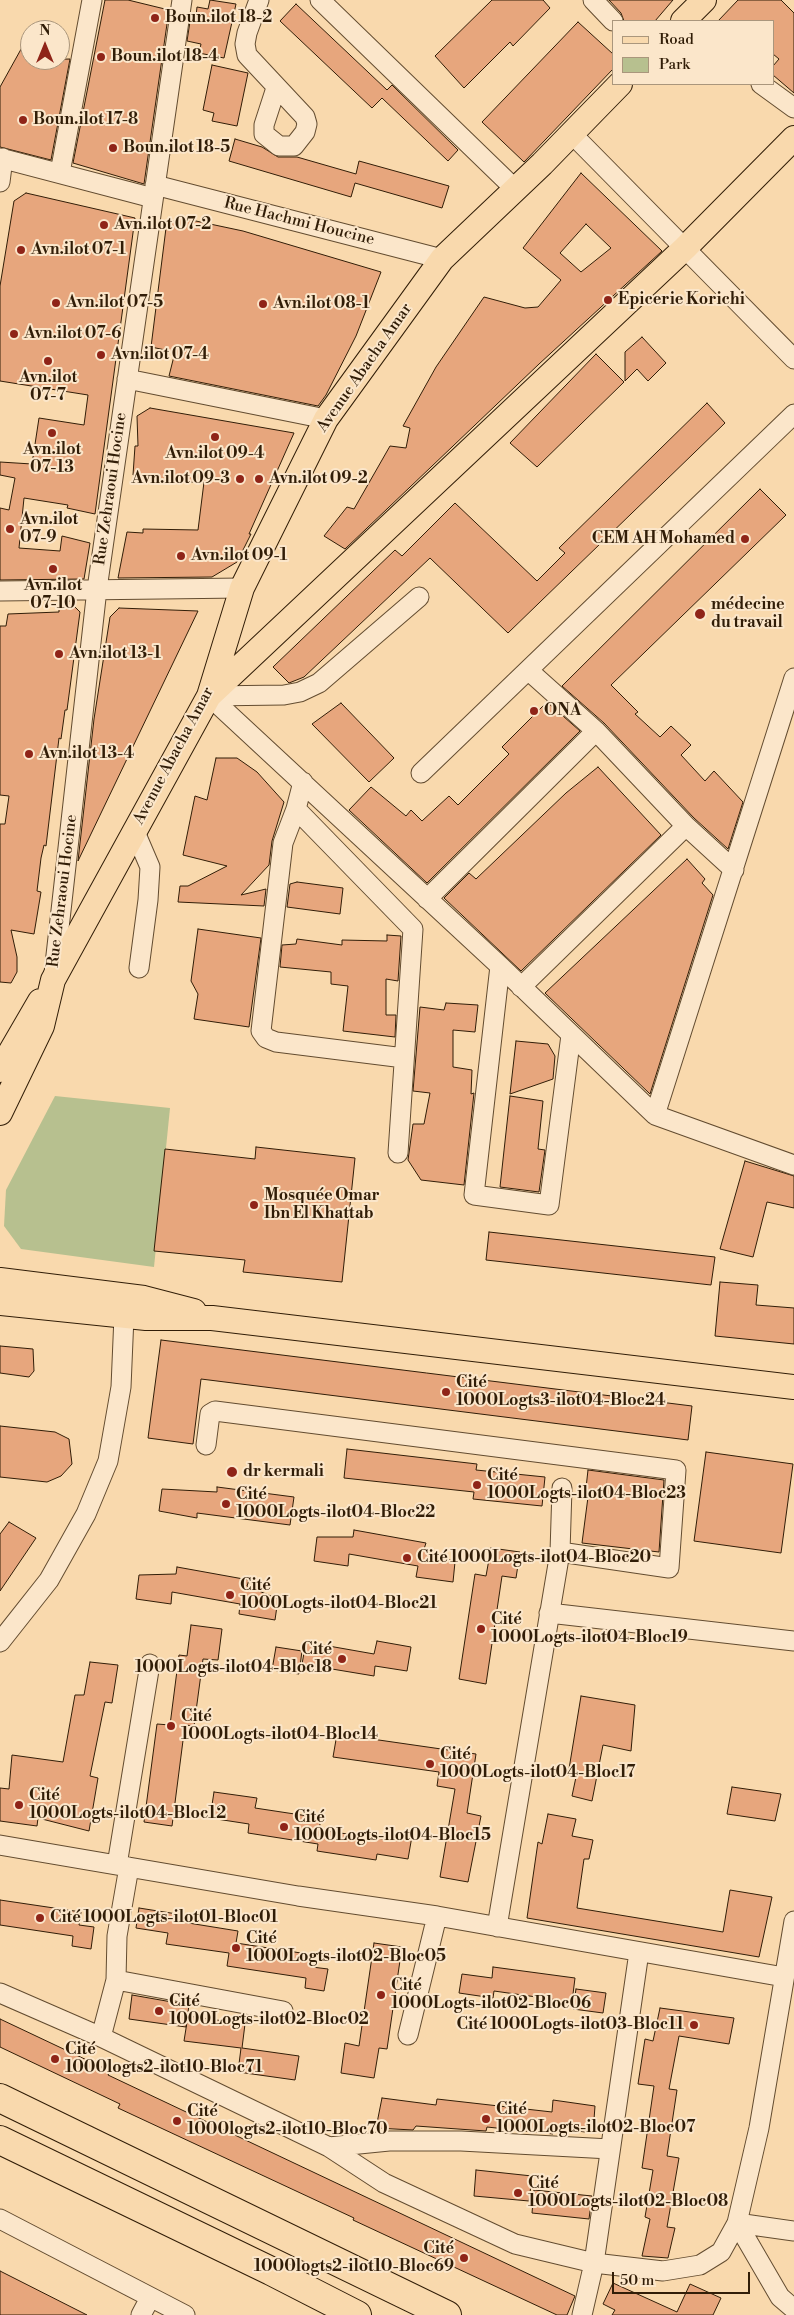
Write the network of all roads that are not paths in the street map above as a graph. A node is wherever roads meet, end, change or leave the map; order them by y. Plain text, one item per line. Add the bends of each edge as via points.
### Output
1 (92, 0) edge
2 (182, 0) edge
3 (259, 0) edge
4 (320, 0) edge
5 (593, 0) edge
6 (704, 0) edge
7 (612, 20) edge
8 (684, 20) edge
9 (619, 85) edge
10 (762, 85) edge
11 (276, 88) dead end
12 (794, 108) edge
13 (572, 134) junction
14 (794, 138) edge
15 (2, 158) edge
16 (60, 173) junction
17 (0, 182) edge
18 (514, 189) junction
19 (154, 192) junction
20 (685, 248) junction
21 (442, 259) junction
22 (794, 359) edge
23 (127, 380) junction
24 (794, 414) edge
25 (326, 419) junction
26 (242, 588) junction
27 (97, 589) junction
28 (0, 591) edge
29 (420, 597) dead end
30 (529, 671) junction
31 (794, 678) edge
32 (209, 696) junction
33 (596, 731) junction
34 (421, 773) dead end
35 (303, 782) junction
36 (296, 809) junction
37 (686, 826) junction
38 (135, 832) junction
39 (734, 870) junction
40 (427, 899) junction
41 (500, 966) junction
42 (139, 968) dead end
43 (53, 980) junction
44 (522, 986) junction
45 (572, 1035) junction
46 (404, 1058) junction
47 (0, 1070) edge
48 (0, 1113) edge
49 (655, 1115) junction
50 (398, 1153) dead end
51 (794, 1165) edge
52 (0, 1272) edge
53 (0, 1280) edge
54 (29, 1284) junction
55 (0, 1303) edge
56 (122, 1305) junction
57 (794, 1387) edge
58 (206, 1445) dead end
59 (562, 1488) dead end
60 (560, 1552) junction
61 (550, 1612) junction
62 (794, 1641) edge
63 (0, 1642) edge
64 (150, 1664) dead end
65 (0, 1846) edge
66 (123, 1866) junction
67 (437, 1916) junction
68 (794, 1921) edge
69 (498, 1927) junction
70 (639, 1952) junction
71 (784, 1977) junction
72 (116, 1980) junction
73 (0, 1992) edge
74 (787, 2005) edge
75 (283, 2011) dead end
76 (408, 2035) dead end
77 (101, 2037) junction
78 (0, 2098) edge
79 (1, 2141) edge
80 (329, 2147) junction
81 (610, 2149) junction
82 (3, 2219) edge
83 (737, 2223) junction
84 (794, 2231) edge
85 (594, 2263) junction
86 (145, 2307) edge
87 (794, 2309) edge
88 (185, 2315) edge
89 (357, 2315) edge
90 (447, 2315) edge
91 (582, 2315) edge

1 - 16 street
2 - 19 street, Rue Zehraoui Hocine
3 - 11 street via 247,33 247,55
4 - 18 street
5 - 7 street
6 - 8 main road
9 - 13 main road, Avenue Abacha Amar
10 - 12 street
13 - 18 main road, Avenue Abacha Amar
13 - 20 street
14 - 20 main road
15 - 16 street, Rue Hachmi Houcine
15 - 17 street
16 - 19 street, Rue Hachmi Houcine
18 - 21 main road, Avenue Abacha Amar
19 - 21 street, Rue Hachmi Houcine
19 - 23 street, Rue Zehraoui Hocine
20 - 22 street
20 - 32 main road
21 - 25 main road, Avenue Abacha Amar
23 - 25 street
23 - 27 street, Rue Zehraoui Hocine
24 - 30 street
25 - 26 main road, Avenue Abacha Amar
26 - 27 street
26 - 32 main road, Avenue Abacha Amar
27 - 28 street
27 - 43 street, Rue Zehraoui Hocine
29 - 32 street via 319,683 300,692
30 - 33 street
30 - 34 street
31 - 39 street
32 - 35 street
32 - 38 main road, Avenue Abacha Amar
33 - 37 street
33 - 40 street
35 - 36 street
35 - 40 street
36 - 46 street via 413,929
36 - 46 street via 283,843 261,1031 266,1038 276,1042
37 - 39 street
37 - 44 street
38 - 42 street via 150,867
38 - 43 main road, Avenue Abacha Amar
39 - 49 street
40 - 41 street
41 - 44 street
41 - 45 street via 474,1195 549,1205
43 - 47 main road
43 - 48 main road, Avenue Abacha Amar via 42,1026
44 - 45 street
45 - 49 street
46 - 50 street
49 - 51 street
52 - 54 main road
53 - 54 main road
54 - 56 main road
55 - 56 main road
56 - 57 main road via 168,1319 212,1318
56 - 63 street via 121,1387 108,1461 86,1514 49,1580
58 - 60 street via 210,1414 215,1411 676,1470 668,1568
59 - 60 street
60 - 61 street
61 - 62 street
61 - 69 street
64 - 66 street
65 - 66 street
66 - 67 street
66 - 72 street
67 - 69 street
67 - 76 street
68 - 71 street
69 - 70 street
70 - 71 street
70 - 81 street
71 - 74 street
72 - 75 street
72 - 77 street
73 - 77 street
74 - 83 street
77 - 80 street
78 - 90 highway
79 - 89 highway via 271,2270
80 - 81 street via 389,2141 461,2141
80 - 85 street via 384,2183 515,2244
81 - 85 street
82 - 86 street
83 - 84 street
83 - 85 street via 721,2252 700,2265 663,2271
83 - 87 street via 780,2297
85 - 91 street
86 - 88 street

